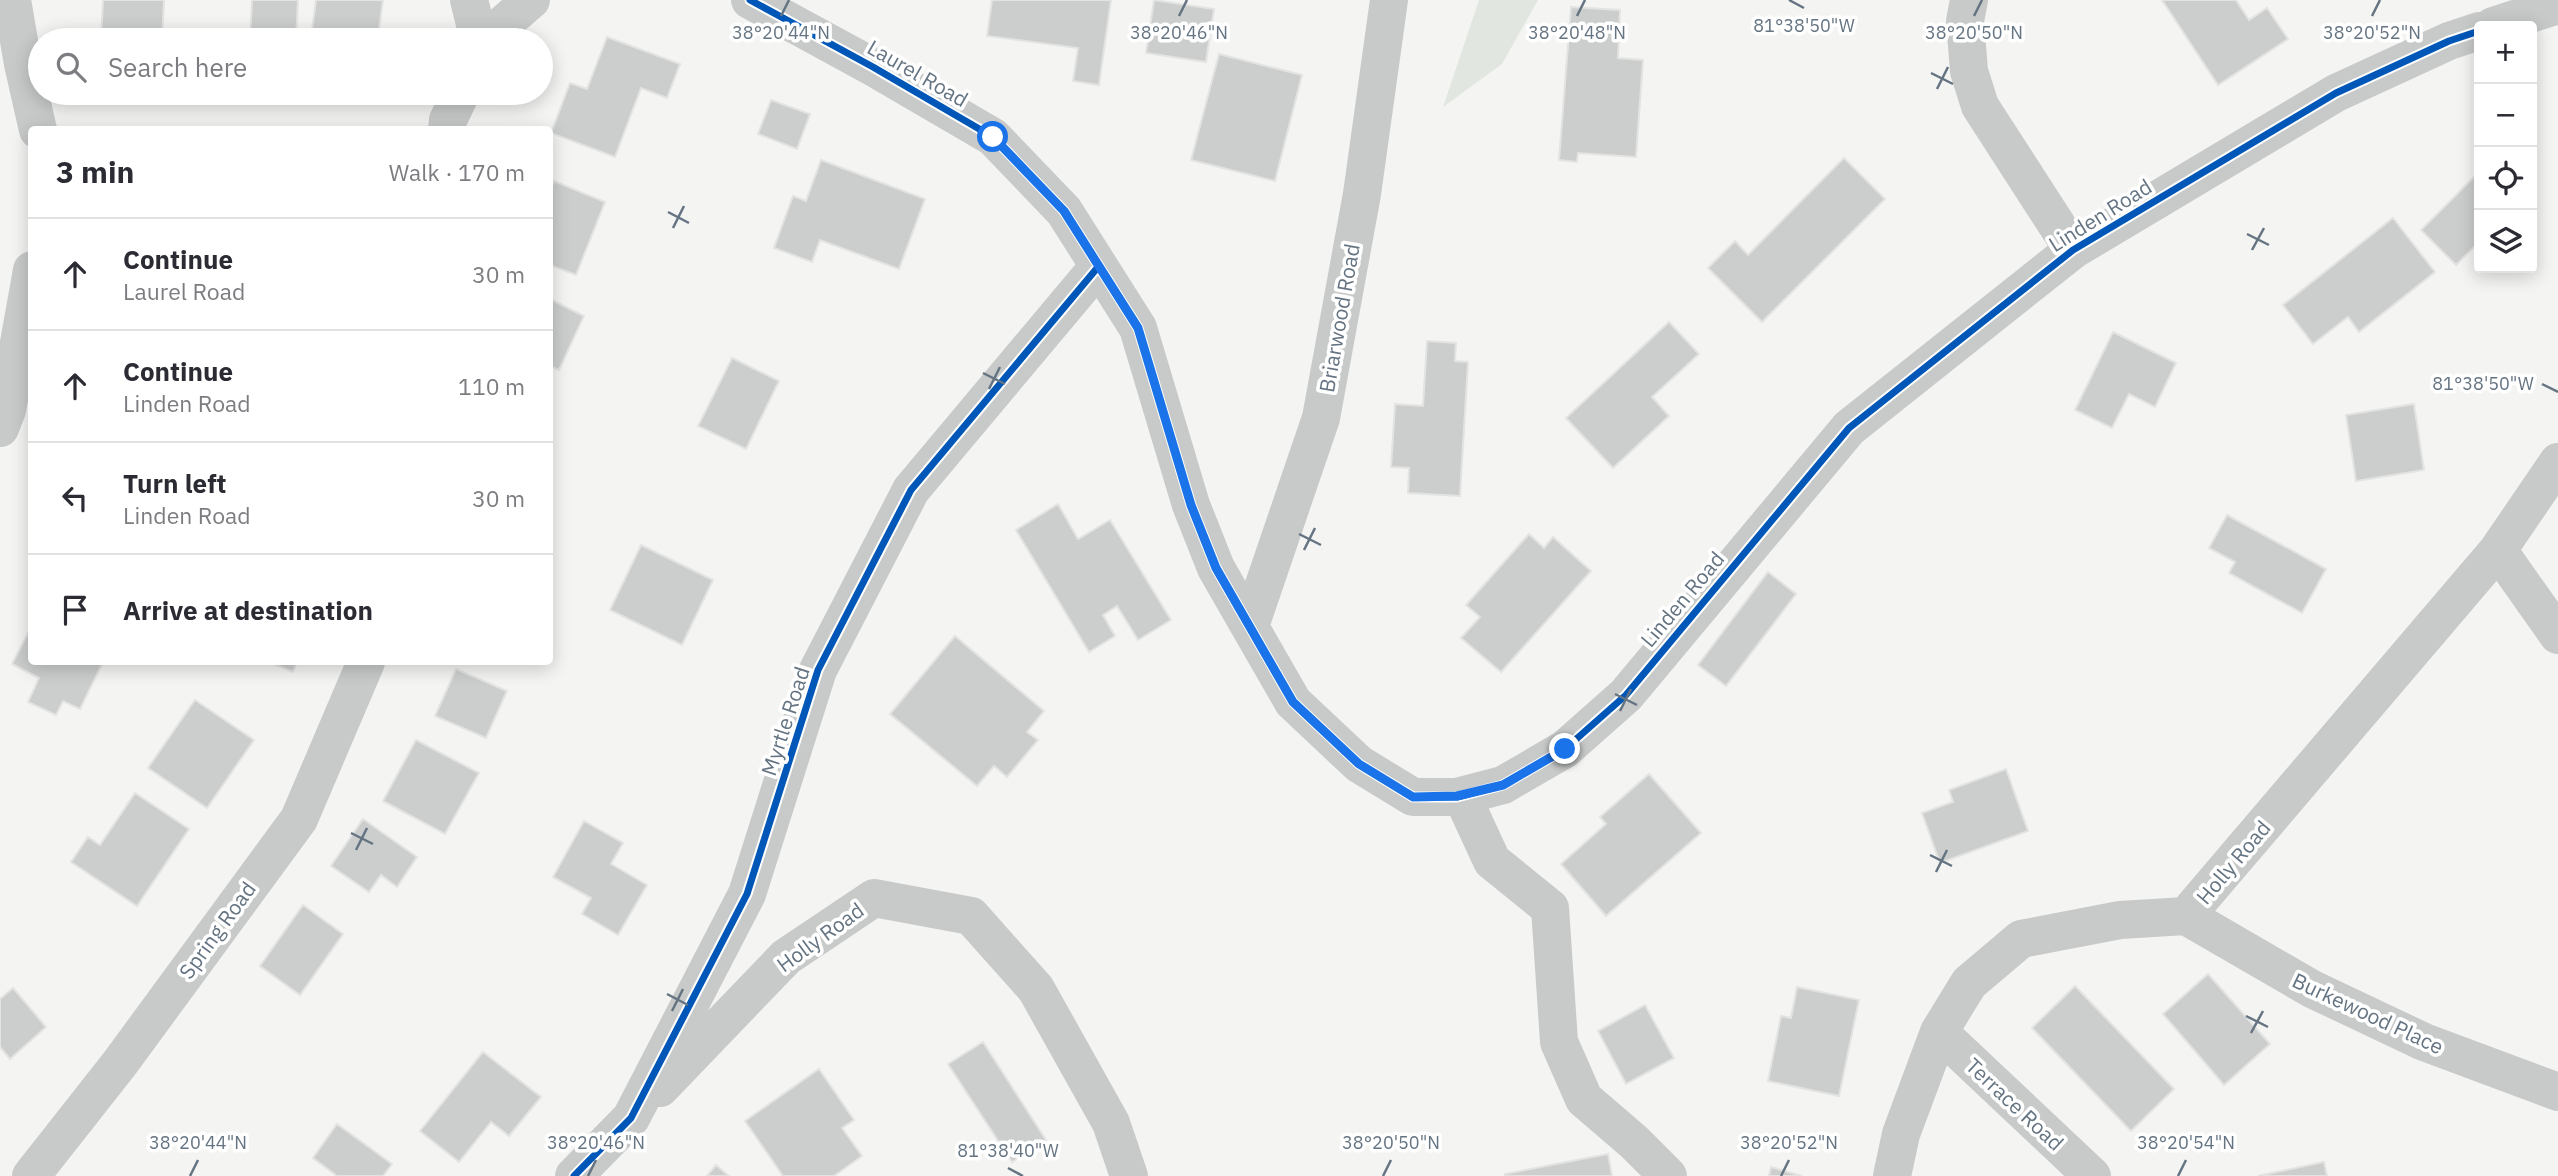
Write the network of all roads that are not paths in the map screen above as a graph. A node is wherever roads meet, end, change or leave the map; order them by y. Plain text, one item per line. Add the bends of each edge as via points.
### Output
1 (469, 0) edge
2 (531, 0) edge
3 (750, 0) edge
4 (1389, 0) edge
5 (1969, 0) edge
6 (2558, 5) edge
7 (9, 8) edge
8 (2508, 21) edge
9 (475, 28) edge
10 (500, 28) edge
11 (2474, 33) edge
12 (28, 88) edge
13 (32, 105) edge
14 (455, 105) edge
15 (37, 126) edge
16 (447, 126) edge
17 (2073, 250) junction
18 (1098, 267) junction
19 (28, 292) edge
20 (0, 428) edge
21 (2558, 462) edge
22 (2498, 550) junction
23 (1250, 626) junction
24 (2558, 635) edge
25 (365, 665) edge
26 (1462, 796) junction
27 (2186, 916) junction
28 (1939, 1032) junction
29 (2558, 1092) edge
30 (631, 1118) junction
31 (32, 1176) edge
32 (574, 1176) edge
33 (1129, 1176) edge
34 (1668, 1176) edge
35 (1892, 1176) edge
36 (2092, 1176) edge

1 - 9 street
2 - 10 street
3 - 18 street, Laurel Road via 993,137 1064,211
4 - 23 street, Briarwood Road via 1362,194 1321,418
5 - 17 street via 1965,22 1969,71 1980,106
6 - 8 street
7 - 12 street
11 - 17 street, Linden Road via 2336,93
13 - 15 street
14 - 16 street
17 - 26 street, Linden Road via 1849,428 1626,695 1565,749 1503,785
18 - 23 street, Linden Road via 1138,328 1191,505 1216,568
18 - 30 street, Myrtle Road via 911,490 818,670 747,894
19 - 20 street
21 - 22 street, Holly Road
22 - 24 street
22 - 27 street, Holly Road
23 - 26 street, Linden Road via 1293,702 1359,764 1413,797
25 - 31 street, Spring Road via 299,819
26 - 34 street via 1492,861 1550,908 1559,1042 1584,1099
27 - 28 street, Holly Road via 2120,920 2021,939 1969,983
27 - 29 street, Burkewood Place via 2312,989 2424,1042
28 - 35 street, Holly Road via 1901,1134
28 - 36 street, Terrace Road
30 - 32 street, Myrtle Road
30 - 33 street, Holly Road via 786,957 874,898 971,916 1036,989 1111,1124

